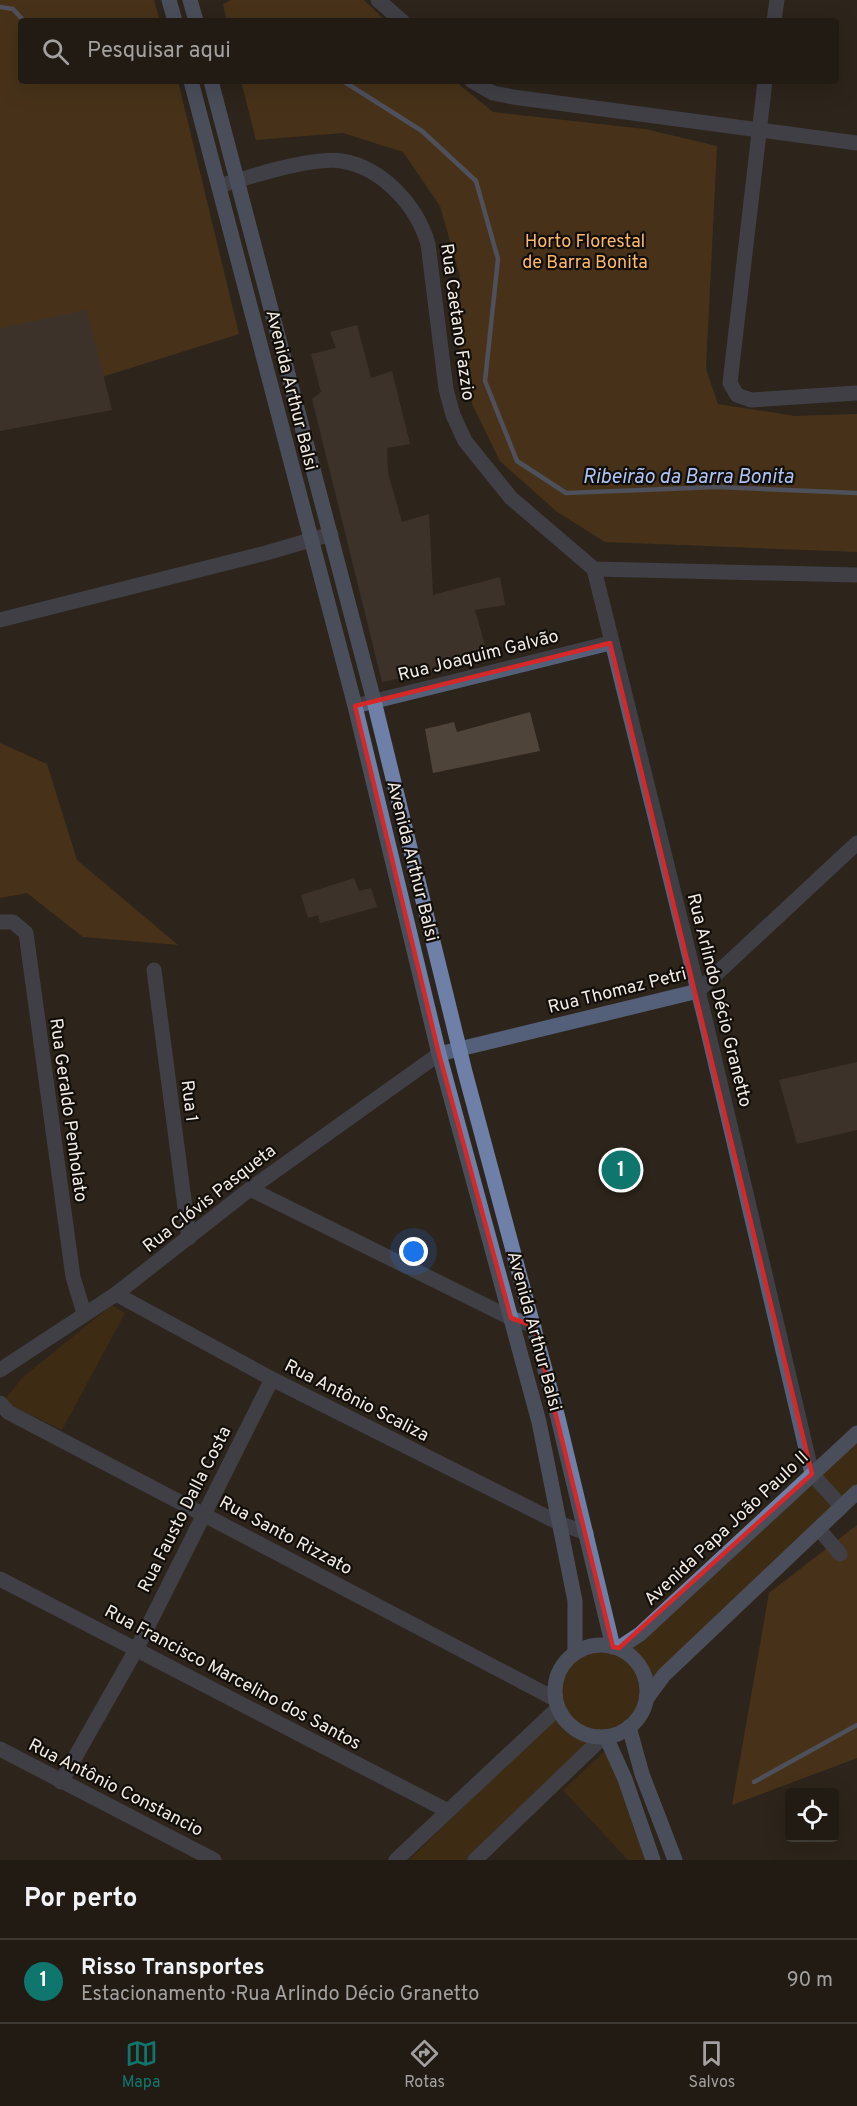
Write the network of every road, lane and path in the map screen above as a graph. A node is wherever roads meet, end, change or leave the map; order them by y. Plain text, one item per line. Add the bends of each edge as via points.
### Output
1 (169, 0) edge
2 (190, 0) edge
3 (378, 0) edge
4 (777, 0) edge
5 (174, 18) edge
6 (195, 18) edge
7 (399, 18) edge
8 (774, 18) edge
9 (192, 84) edge
10 (212, 84) edge
11 (477, 84) edge
12 (765, 84) edge
13 (758, 130) junction
14 (857, 143) edge
15 (238, 180) junction
16 (219, 186) junction
17 (857, 393) edge
18 (331, 534) junction
19 (310, 540) junction
20 (594, 569) junction
21 (857, 575) edge
22 (0, 620) edge
23 (610, 643) junction
24 (374, 701) junction
25 (355, 706) junction
26 (857, 843) edge
27 (4, 921) edge
28 (432, 940) junction
29 (413, 944) junction
30 (154, 970) dead end
31 (699, 991) junction
32 (459, 1048) junction
33 (439, 1053) junction
34 (250, 1189) junction
35 (189, 1238) junction
36 (116, 1294) junction
37 (84, 1313) junction
38 (511, 1318) junction
39 (534, 1326) junction
40 (0, 1370) edge
41 (272, 1379) junction
42 (0, 1403) edge
43 (857, 1433) edge
44 (812, 1474) junction
45 (857, 1492) edge
46 (841, 1506) junction
47 (203, 1513) junction
48 (559, 1523) junction
49 (819, 1529) junction
50 (586, 1533) junction
51 (840, 1554) dead end
52 (0, 1579) edge
53 (137, 1648) junction
54 (616, 1648) junction
55 (575, 1653) junction
56 (646, 1698) junction
57 (557, 1703) junction
58 (629, 1727) junction
59 (604, 1737) junction
60 (0, 1749) edge
61 (61, 1782) junction
62 (448, 1811) junction
63 (196, 1856) edge
64 (214, 1860) edge
65 (396, 1860) edge
66 (475, 1860) edge
67 (653, 1860) edge
68 (675, 1860) edge

1 - 5 main road
2 - 6 main road
3 - 7 street
4 - 8 street
9 - 16 main road, Avenida Arthur Balsi
10 - 15 main road, Avenida Arthur Balsi
11 - 13 street via 493,93 513,97
12 - 13 street
13 - 14 street
13 - 17 street via 730,383 737,395 751,400
15 - 16 street, Rua Caetano Fazzio
15 - 18 main road, Avenida Arthur Balsi
15 - 20 street, Rua Caetano Fazzio via 312,162 343,161 367,170 407,201 428,244 446,389 465,441 511,498
16 - 19 main road, Avenida Arthur Balsi
18 - 19 street
18 - 24 main road, Avenida Arthur Balsi
19 - 22 street
19 - 25 main road, Avenida Arthur Balsi
20 - 21 street
20 - 23 street, Rua Arlindo Décio Granetto
23 - 24 street, Rua Joaquim Galvão
23 - 31 street, Rua Arlindo Décio Granetto
24 - 25 street, Rua Joaquim Galvão
24 - 28 main road, Avenida Arthur Balsi
25 - 29 main road, Avenida Arthur Balsi
26 - 31 street, Rua Thomaz Petri
27 - 37 street, Rua Geraldo Penholato via 18,924 26,933 72,1277
28 - 29 main road
28 - 32 main road, Avenida Arthur Balsi
29 - 33 main road, Avenida Arthur Balsi
30 - 35 street, Rua 1
31 - 32 street, Rua Thomaz Petri
31 - 44 street, Rua Arlindo Décio Granetto
32 - 33 street, Rua Thomaz Petri
32 - 39 main road, Avenida Arthur Balsi
33 - 34 street, Rua Clóvis Pasqueta
33 - 38 main road, Avenida Arthur Balsi
34 - 35 street, Rua Clóvis Pasqueta
34 - 38 street
35 - 36 street, Rua Clóvis Pasqueta
36 - 37 street, Rua Clóvis Pasqueta
36 - 41 street, Rua Antônio Scaliza
37 - 40 street, Rua Clóvis Pasqueta
38 - 39 street
38 - 48 main road, Avenida Arthur Balsi via 539,1422
39 - 50 main road, Avenida Arthur Balsi
41 - 47 street, Rua Fausto Dalla Costa
41 - 48 street, Rua Antônio Scaliza
42 - 47 street, Rua Santo Rizzato via 8,1412
43 - 44 main road, Avenida Papa João Paulo II
44 - 46 street
44 - 54 main road, Avenida Papa João Paulo II via 640,1634
45 - 46 main road
46 - 49 main road
47 - 53 street, Rua Fausto Dalla Costa
47 - 57 street, Rua Santo Rizzato
48 - 50 street, Rua Antônio Scaliza
48 - 55 main road, Avenida Arthur Balsi via 575,1602
49 - 51 street
49 - 56 main road via 664,1674
50 - 54 main road, Avenida Arthur Balsi
52 - 53 street, Rua Francisco Marcelino dos Santos
53 - 61 street, Rua Fausto Dalla Costa
53 - 62 street, Rua Francisco Marcelino dos Santos
54 - 55 main road via 588,1647
54 - 56 main road via 632,1657 641,1669
55 - 57 main road via 557,1678
56 - 58 main road via 642,1713
57 - 59 main road via 566,1721 577,1731
57 - 62 street
58 - 59 main road
58 - 68 main road via 642,1774
59 - 66 street
59 - 67 main road via 625,1779
60 - 61 street, Rua Antônio Constancio
61 - 63 street, Rua Antônio Constancio
62 - 65 street
63 - 64 street, Rua Antônio Constancio

